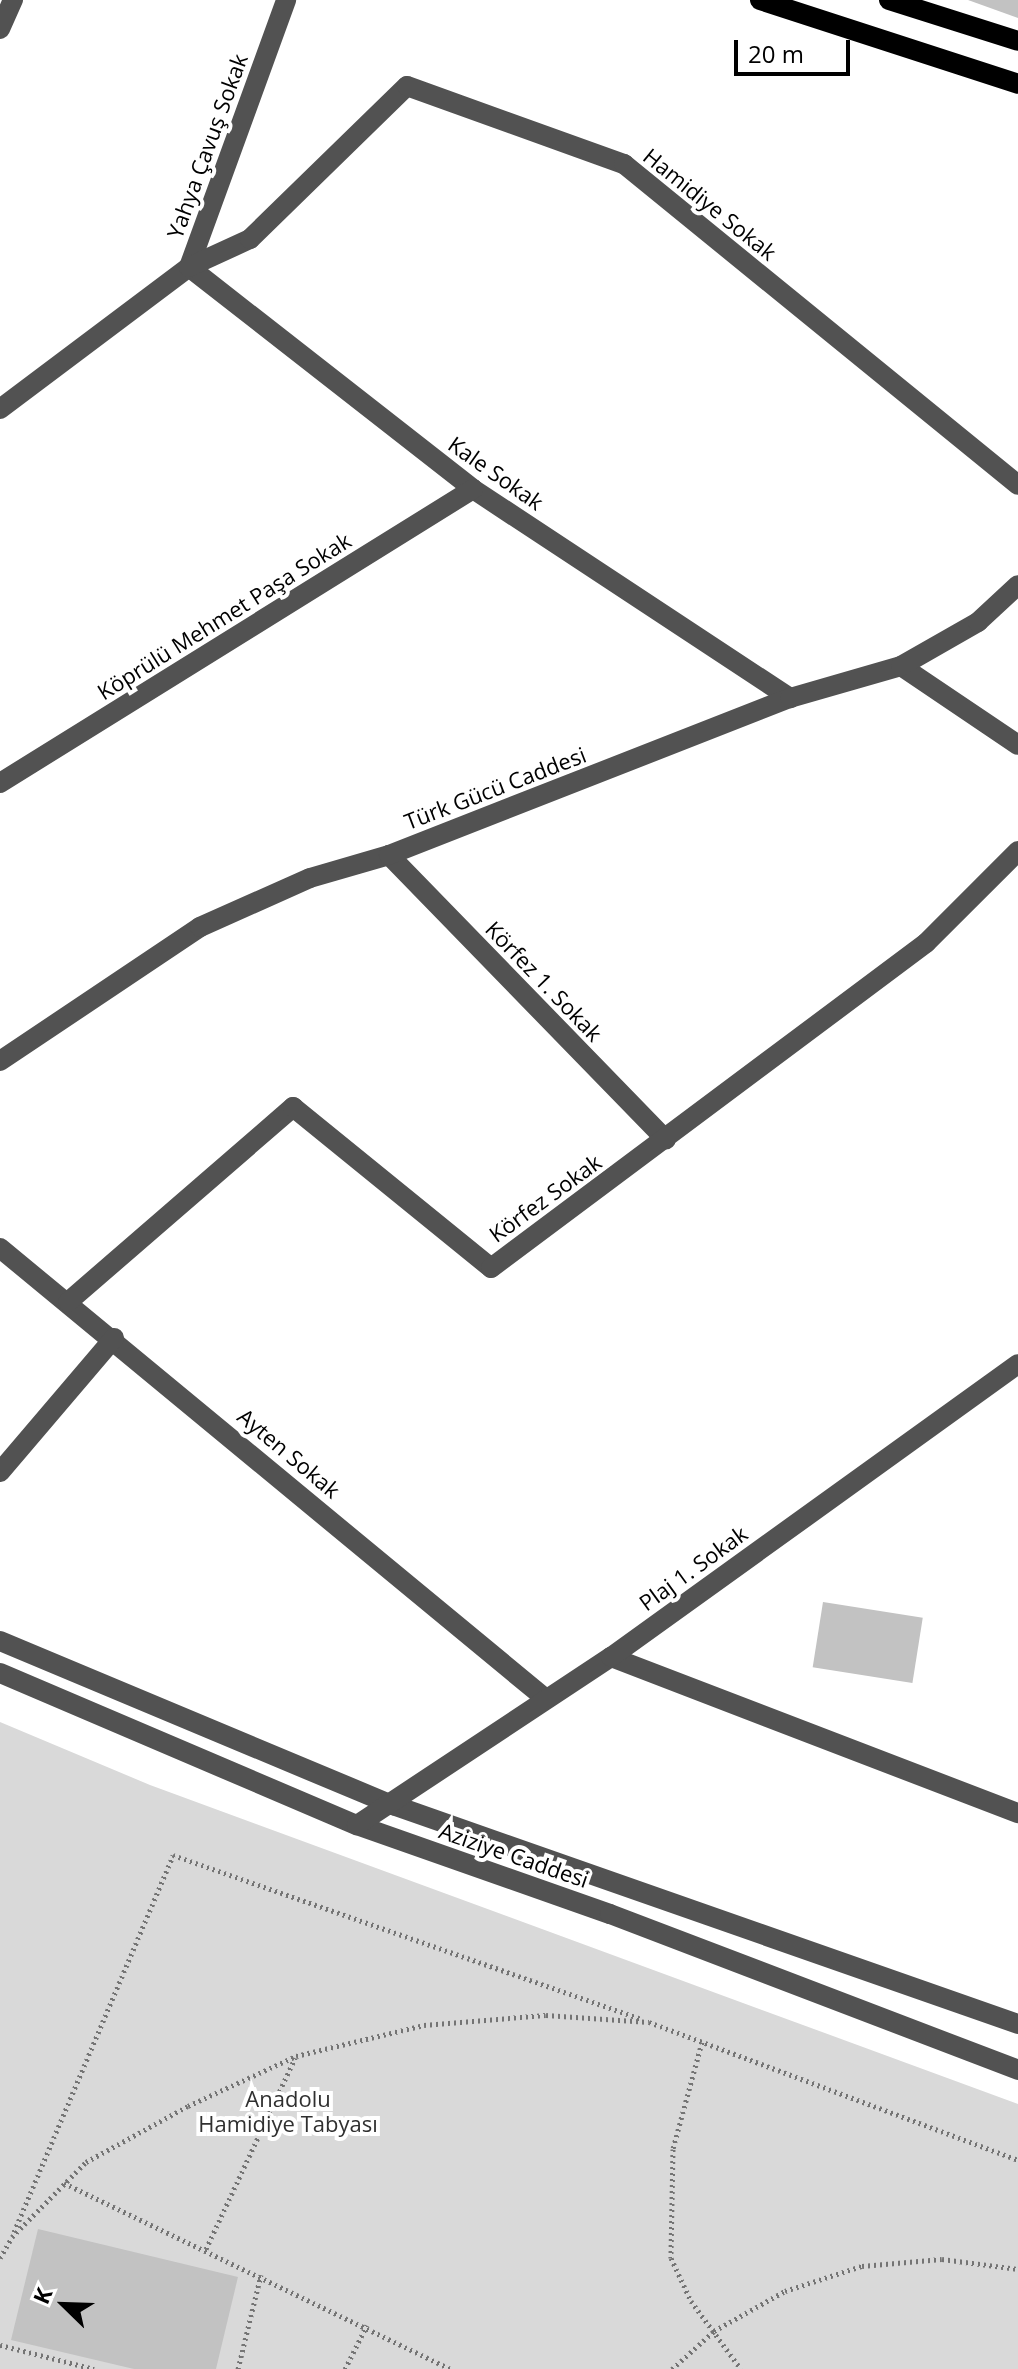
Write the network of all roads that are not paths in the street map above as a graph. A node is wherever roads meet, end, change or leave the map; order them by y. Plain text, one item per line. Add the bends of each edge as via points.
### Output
1 (13, 0) edge
2 (286, 0) edge
3 (760, 0) edge
4 (889, 0) edge
5 (0, 29) edge
6 (1018, 41) edge
7 (1018, 84) edge
8 (189, 267) junction
9 (0, 409) edge
10 (1018, 485) edge
11 (473, 489) junction
12 (1018, 585) edge
13 (901, 666) junction
14 (790, 698) junction
15 (1018, 745) edge
16 (0, 783) edge
17 (1018, 851) edge
18 (389, 855) junction
19 (0, 1061) edge
20 (666, 1140) junction
21 (0, 1248) edge
22 (68, 1302) junction
23 (114, 1338) junction
24 (1018, 1364) edge
25 (0, 1472) edge
26 (0, 1641) edge
27 (611, 1657) junction
28 (0, 1673) edge
29 (546, 1699) junction
30 (393, 1805) junction
31 (1018, 1813) edge
32 (357, 1825) junction
33 (1018, 2024) edge
34 (1018, 2070) edge

1 - 5 street
2 - 8 street, Yahya Çavuş Sokak
3 - 7 main road
4 - 6 main road
8 - 9 street, Yahya Çavuş Sokak
8 - 10 street, Hamidiye Sokak via 250,239 407,86 624,164
8 - 11 street, Kale Sokak
11 - 14 street, Kale Sokak
11 - 16 street, Köprülü Mehmet Paşa Sokak
12 - 13 street, Türk Gücü Caddesi via 978,622
13 - 14 street, Türk Gücü Caddesi
13 - 15 street
14 - 18 street, Türk Gücü Caddesi
17 - 20 street, Körfez Sokak via 926,943
18 - 19 street, Türk Gücü Caddesi via 310,878 200,927
18 - 20 street, Körfez 1. Sokak
20 - 22 street, Körfez Sokak via 491,1268 293,1107
21 - 22 street, Ayten Sokak
22 - 23 street, Ayten Sokak
23 - 25 street
23 - 29 street, Ayten Sokak
24 - 27 street, Plaj 1. Sokak
26 - 30 street, Aziziye Caddesi
27 - 29 street, Plaj 1. Sokak
27 - 31 street
28 - 32 street, Aziziye Caddesi
29 - 30 street, Plaj 1. Sokak
30 - 32 street, Plaj 1. Sokak
30 - 33 street, Aziziye Caddesi
32 - 34 street, Aziziye Caddesi via 610,1914

